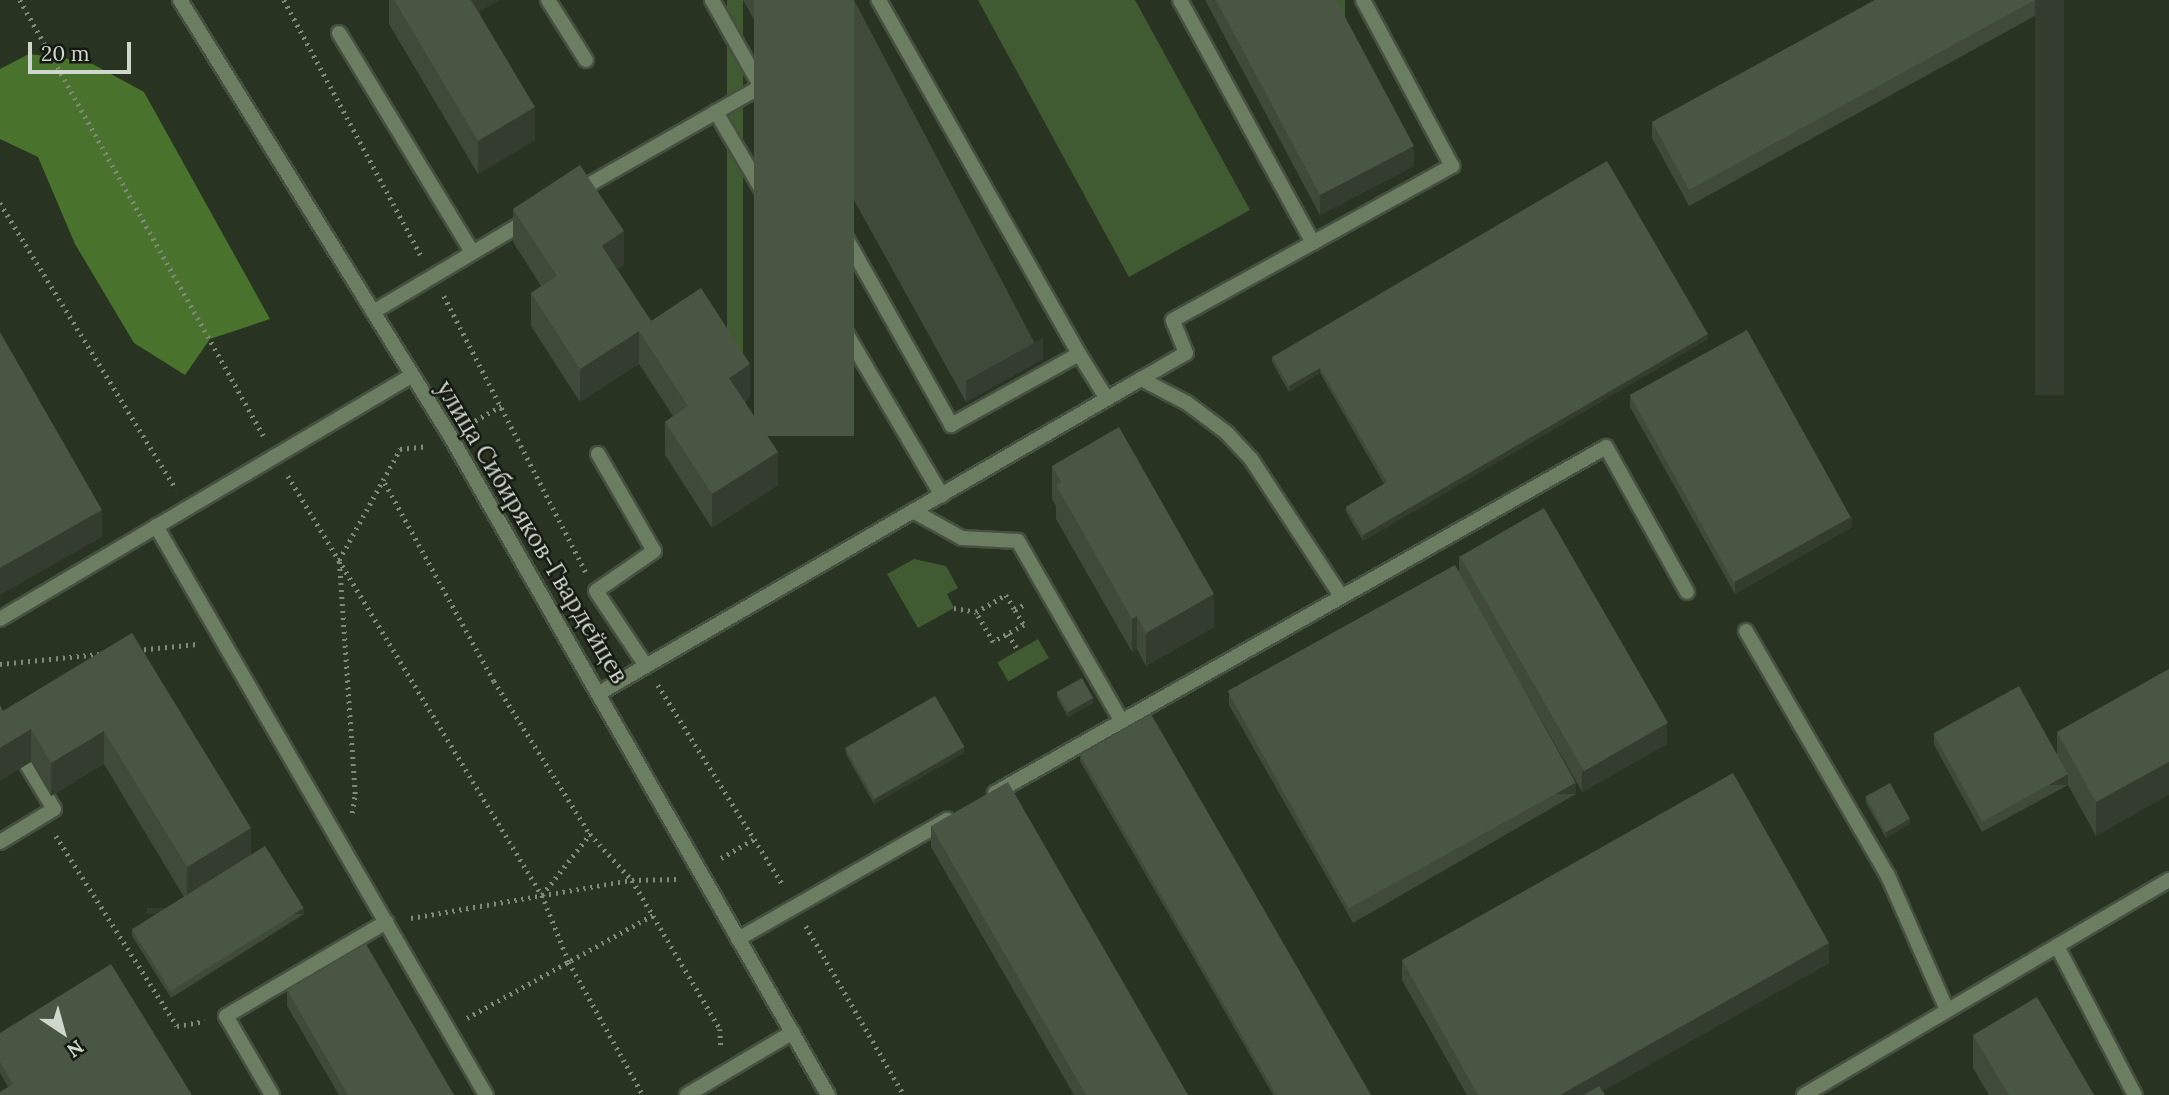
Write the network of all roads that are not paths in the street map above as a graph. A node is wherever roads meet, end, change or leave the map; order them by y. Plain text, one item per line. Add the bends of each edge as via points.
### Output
1 (180, 0) edge
2 (548, 0) edge
3 (712, 0) edge
4 (879, 0) edge
5 (1180, 0) edge
6 (1363, 0) edge
7 (339, 33) dead end
8 (586, 60) dead end
9 (760, 87) junction
10 (716, 112) junction
11 (565, 199) edge
12 (542, 212) edge
13 (1312, 243) junction
14 (472, 252) junction
15 (373, 312) junction
16 (1079, 354) junction
17 (412, 375) junction
18 (1141, 379) junction
19 (1107, 399) junction
20 (598, 454) dead end
21 (942, 495) junction
22 (913, 511) junction
23 (156, 526) junction
24 (1687, 592) dead end
25 (1341, 596) junction
26 (0, 619) edge
27 (1746, 631) dead end
28 (646, 666) junction
29 (601, 692) junction
30 (1121, 720) junction
31 (27, 765) edge
32 (0, 842) edge
33 (2169, 880) edge
34 (386, 922) junction
35 (738, 939) junction
36 (2057, 946) junction
37 (1947, 1010) junction
38 (793, 1032) junction
39 (272, 1095) edge
40 (486, 1095) edge
41 (687, 1095) edge
42 (828, 1095) edge
43 (1804, 1095) edge
44 (2135, 1095) edge

1 - 15 street, улица Сибиряков-Гвардейцев
2 - 8 street
3 - 9 street
4 - 16 street
5 - 13 street
6 - 13 street via 1452,166
7 - 14 street
9 - 10 street
9 - 16 street via 951,425
10 - 11 street
10 - 21 street
12 - 14 street
13 - 18 street via 1174,320 1186,353
14 - 15 street
15 - 17 street, улица Сибиряков-Гвардейцев
16 - 19 street
17 - 23 street
17 - 29 street, улица Сибиряков-Гвардейцев
18 - 19 street
18 - 25 street via 1187,402 1251,459
19 - 21 street
20 - 28 street via 653,551 596,591
21 - 22 street
22 - 28 street
22 - 30 street via 962,538 1018,541
23 - 26 street
23 - 34 street
24 - 25 street via 1606,447
25 - 30 street
27 - 37 street via 1888,876
28 - 29 street
29 - 35 street, улица Сибиряков-Гвардейцев
30 - 35 street
31 - 32 street via 54,809
33 - 36 street
34 - 39 street via 226,1016
34 - 40 street
35 - 38 street, улица Сибиряков-Гвардейцев
36 - 37 street
36 - 44 street
37 - 43 street
38 - 41 street
38 - 42 street, улица Сибиряков-Гвардейцев

